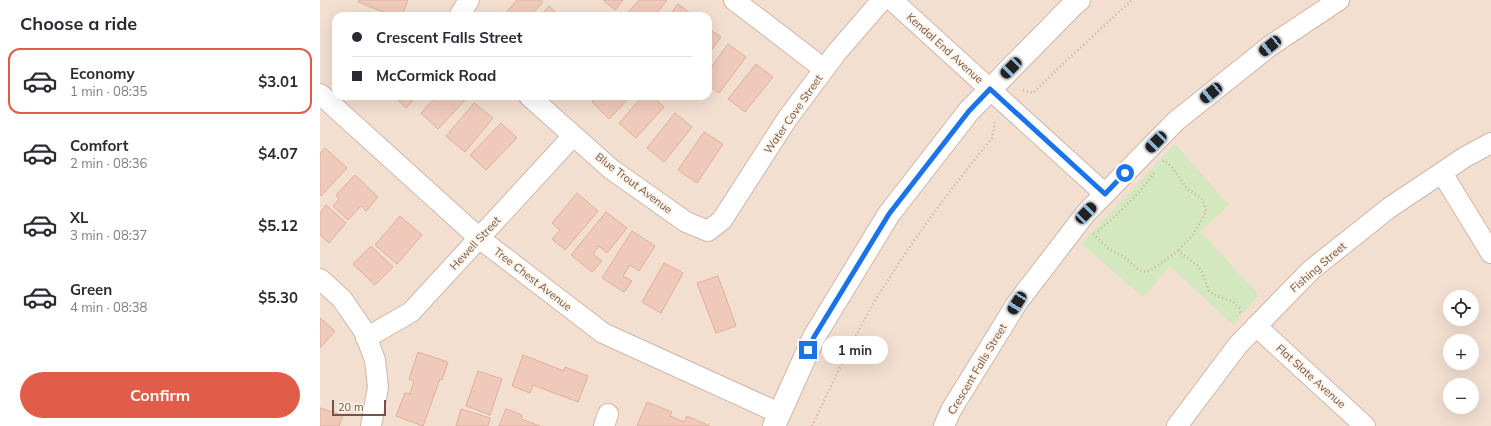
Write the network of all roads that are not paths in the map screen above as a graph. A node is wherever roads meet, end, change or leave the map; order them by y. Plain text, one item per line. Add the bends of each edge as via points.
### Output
1 (469, 0) edge
2 (734, 0) edge
3 (882, 0) edge
4 (892, 0) edge
5 (1079, 0) edge
6 (1339, 0) edge
7 (462, 12) edge
8 (824, 69) junction
9 (990, 89) junction
10 (320, 94) edge
11 (533, 100) edge
12 (573, 136) junction
13 (1491, 143) edge
14 (1442, 172) junction
15 (1105, 194) junction
16 (708, 231) joint
17 (479, 238) junction
18 (1491, 253) edge
19 (320, 279) edge
20 (1249, 321) junction
21 (366, 338) junction
22 (777, 420) edge
23 (371, 426) edge
24 (944, 426) edge
25 (1177, 426) edge
26 (1365, 426) edge

1 - 7 street
2 - 8 street
3 - 8 street, Water Cove Street
4 - 9 street, Kendal End Avenue
5 - 9 street
6 - 15 street, Crescent Falls Street via 1270,46 1176,121
8 - 16 street, Water Cove Street via 787,119 722,220
9 - 15 street, Kendal End Avenue
9 - 22 street via 969,111 889,214 814,337
10 - 17 street, Tree Chest Avenue
11 - 12 street, Blue Trout Avenue
12 - 16 street, Blue Trout Avenue via 611,169 686,222
12 - 17 street, Hewell Street
13 - 14 street, Fishing Street
14 - 18 street
14 - 20 street, Fishing Street via 1389,208
15 - 24 street, Crescent Falls Street via 1086,213 1017,303 951,410
17 - 21 street, Hewell Street via 411,312
17 - 22 street, Tree Chest Avenue via 603,334
19 - 21 street via 342,300 364,331
20 - 25 street, Fishing Street via 1238,345
20 - 26 street, Flat Slate Avenue
21 - 23 street via 375,360 378,388

